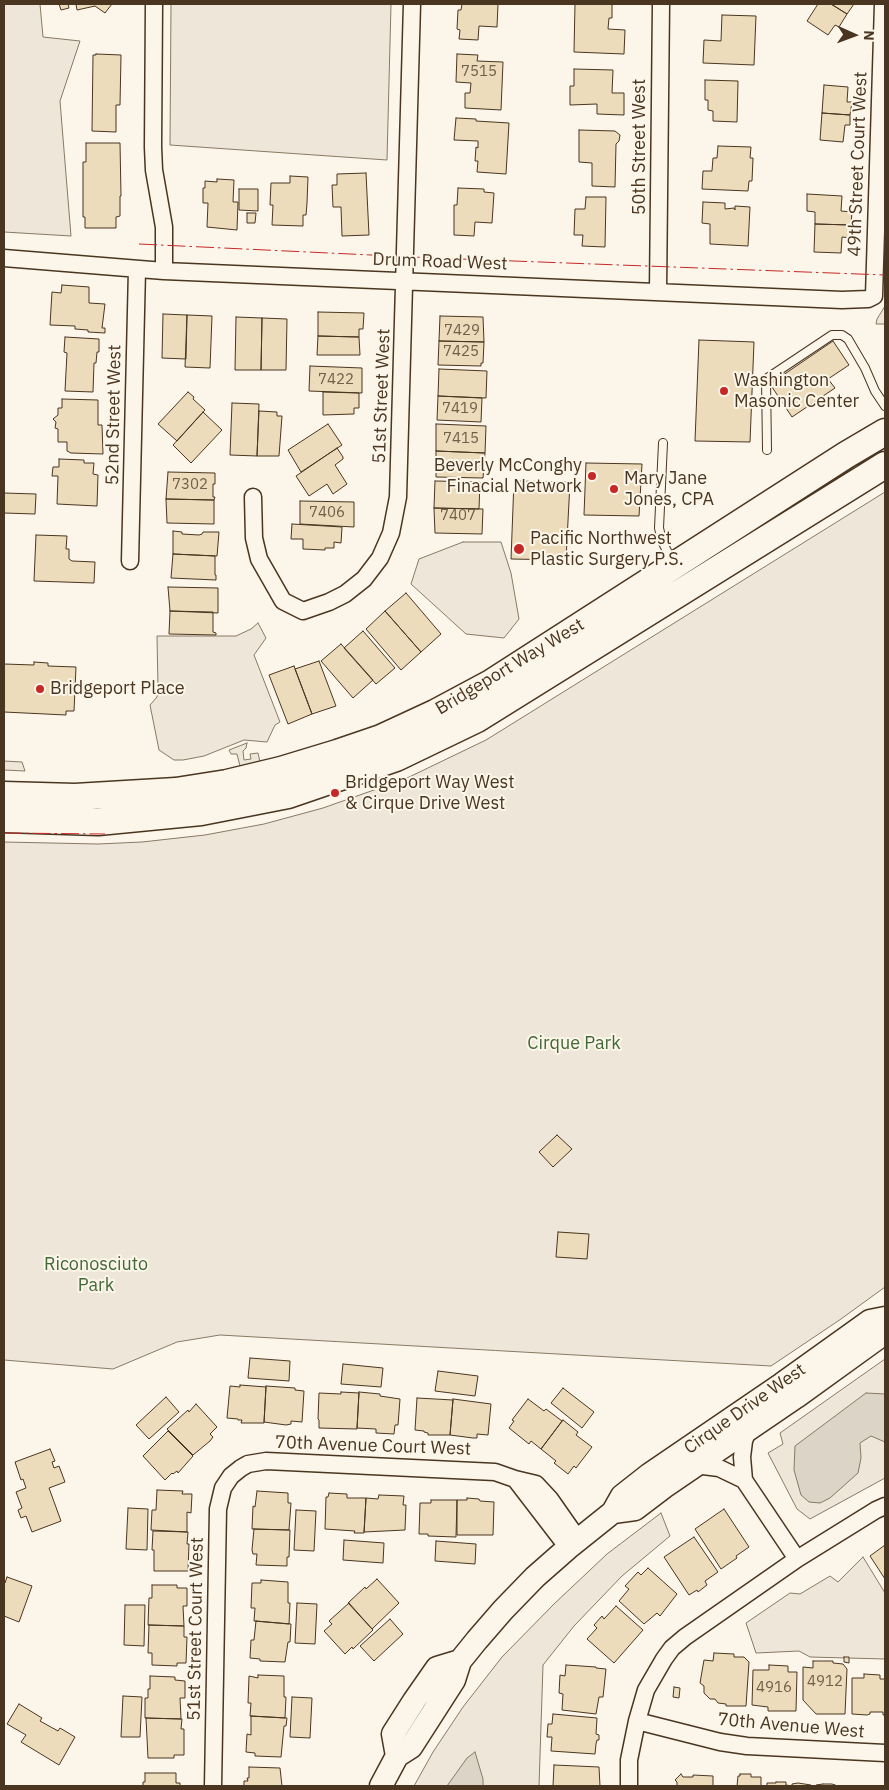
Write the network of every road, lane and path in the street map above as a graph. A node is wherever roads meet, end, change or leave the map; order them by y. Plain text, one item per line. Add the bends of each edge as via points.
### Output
1 (154, 4) edge
2 (412, 4) edge
3 (661, 4) edge
4 (883, 4) edge
5 (883, 71) edge
6 (4, 258) edge
7 (137, 270) junction
8 (164, 272) junction
9 (405, 281) junction
10 (658, 291) junction
11 (877, 294) joint
12 (885, 406) edge
13 (885, 432) edge
14 (663, 443) dead end
15 (767, 450) dead end
16 (885, 465) edge
17 (253, 498) dead end
18 (130, 561) dead end
19 (674, 565) junction
20 (4, 794) edge
21 (4, 819) edge
22 (885, 1318) edge
23 (885, 1330) edge
24 (800, 1383) junction
25 (748, 1430) junction
26 (695, 1465) junction
27 (232, 1476) joint
28 (744, 1480) junction
29 (885, 1506) edge
30 (613, 1512) junction
31 (573, 1543) junction
32 (797, 1559) junction
33 (636, 1722) junction
34 (885, 1753) edge
35 (212, 1786) edge
36 (380, 1786) edge
37 (630, 1786) edge

1 - 8 street via 153,147 164,227
2 - 9 street, 51st Street West
3 - 10 street, 50th Street West
4 - 5 street, 49th Street Court West
5 - 11 street, 49th Street Court West
6 - 7 street, Drum Road West
7 - 8 street, Drum Road West
7 - 18 street, 52nd Street West
8 - 9 street, Drum Road West
9 - 10 street, Drum Road West
9 - 17 street, 51st Street West via 398,497 391,533 380,558 364,579 345,594 303,611 283,601 259,559 254,538
10 - 11 street, Drum Road West via 842,300 868,299
12 - 15 lane via 848,339 838,334 825,339 766,379
13 - 19 main road, Bridgeport Way West
14 - 19 lane via 659,528 664,548
16 - 21 main road, Bridgeport Way West via 478,720 396,758 288,795 201,812 98,822
19 - 20 main road, Bridgeport Way West via 491,683 381,738 263,774 176,791 75,797
22 - 24 main road, Cirque Drive West via 870,1321
23 - 24 main road, Cirque Drive West via 882,1335
24 - 25 main road, Cirque Drive West
24 - 30 main road, Cirque Drive West via 643,1479 622,1496
25 - 26 main road, Cirque Drive West
25 - 28 street via 742,1457
26 - 28 street via 719,1468
26 - 30 main road, Cirque Drive West via 635,1509
27 - 31 street, 70th Avenue Court West via 248,1464 266,1462 502,1473 536,1484
27 - 35 street, 51st Street Court West via 223,1488 218,1509
28 - 32 street
29 - 32 street
30 - 31 main road, Cirque Drive West
31 - 36 main road, Cirque Drive West via 503,1610 460,1662 454,1680 411,1747 398,1756
32 - 33 street via 672,1648 650,1682
33 - 34 street, 70th Avenue West via 748,1746
33 - 37 street via 629,1760

